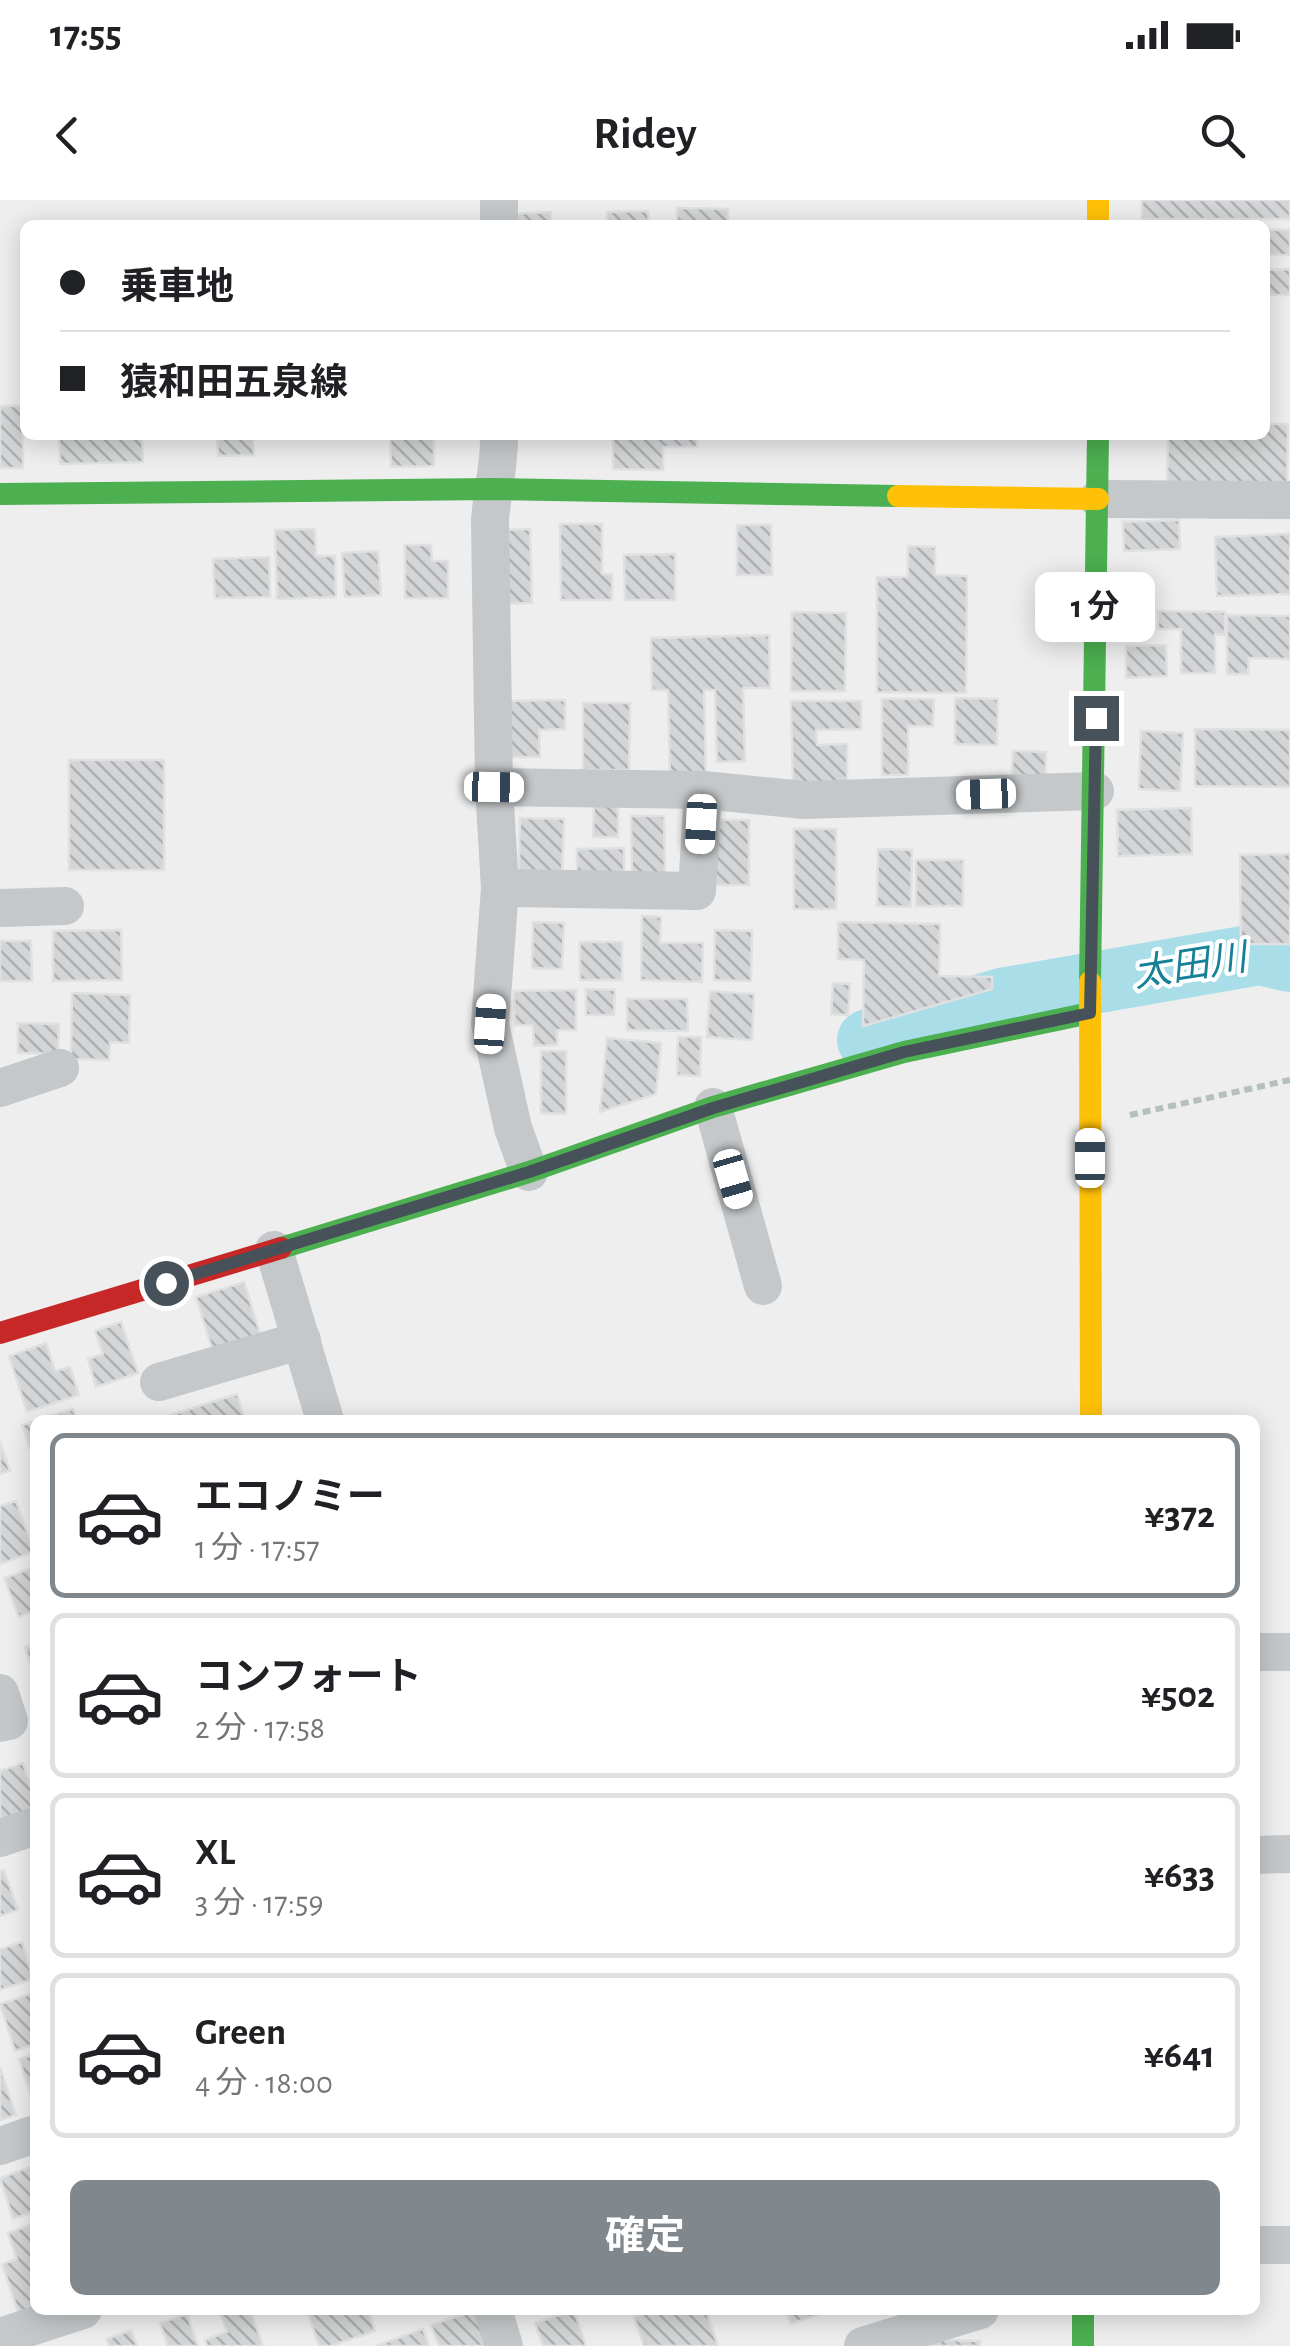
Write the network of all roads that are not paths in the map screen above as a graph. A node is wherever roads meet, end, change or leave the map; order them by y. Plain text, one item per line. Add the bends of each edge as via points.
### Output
1 (500, 440) edge
2 (1098, 440) edge
3 (492, 488) junction
4 (0, 494) edge
5 (1098, 498) junction
6 (1290, 500) edge
7 (494, 787) junction
8 (703, 790) junction
9 (1095, 791) junction
10 (500, 888) junction
11 (65, 906) dead end
12 (0, 908) edge
13 (1090, 1013) junction
14 (60, 1068) dead end
15 (0, 1088) edge
16 (713, 1108) junction
17 (529, 1172) junction
18 (274, 1250) junction
19 (763, 1286) dead end
20 (0, 1333) edge
21 (302, 1340) junction
22 (159, 1382) dead end
23 (324, 1415) edge
24 (1091, 1415) edge
25 (1260, 1652) edge
26 (1290, 1652) edge
27 (0, 1694) edge
28 (0, 1723) edge
29 (30, 1828) edge
30 (0, 1838) edge
31 (1260, 1854) edge
32 (1290, 1854) edge
33 (30, 2136) edge
34 (0, 2146) edge
35 (1260, 2245) edge
36 (1290, 2245) edge
37 (68, 2315) edge
38 (495, 2315) edge
39 (964, 2315) edge
40 (1083, 2315) edge
41 (0, 2337) edge
42 (504, 2346) edge
43 (864, 2346) edge
44 (1083, 2346) edge

1 - 3 street
2 - 5 street
3 - 4 street
3 - 5 street
3 - 7 street
5 - 6 street
5 - 9 street
7 - 8 street
7 - 10 street
8 - 9 street via 804,800
8 - 10 street via 696,891
9 - 13 street
10 - 17 street via 490,1024
11 - 12 street
13 - 16 street via 904,1052
13 - 24 street
14 - 15 street
16 - 17 street
16 - 19 street
17 - 18 street
18 - 20 street
18 - 21 street
21 - 22 street
21 - 23 street
25 - 26 street
27 - 28 street via 8,1720
29 - 30 street
31 - 32 street
33 - 34 street
35 - 36 street
37 - 41 street
38 - 42 street
39 - 43 street
40 - 44 street

